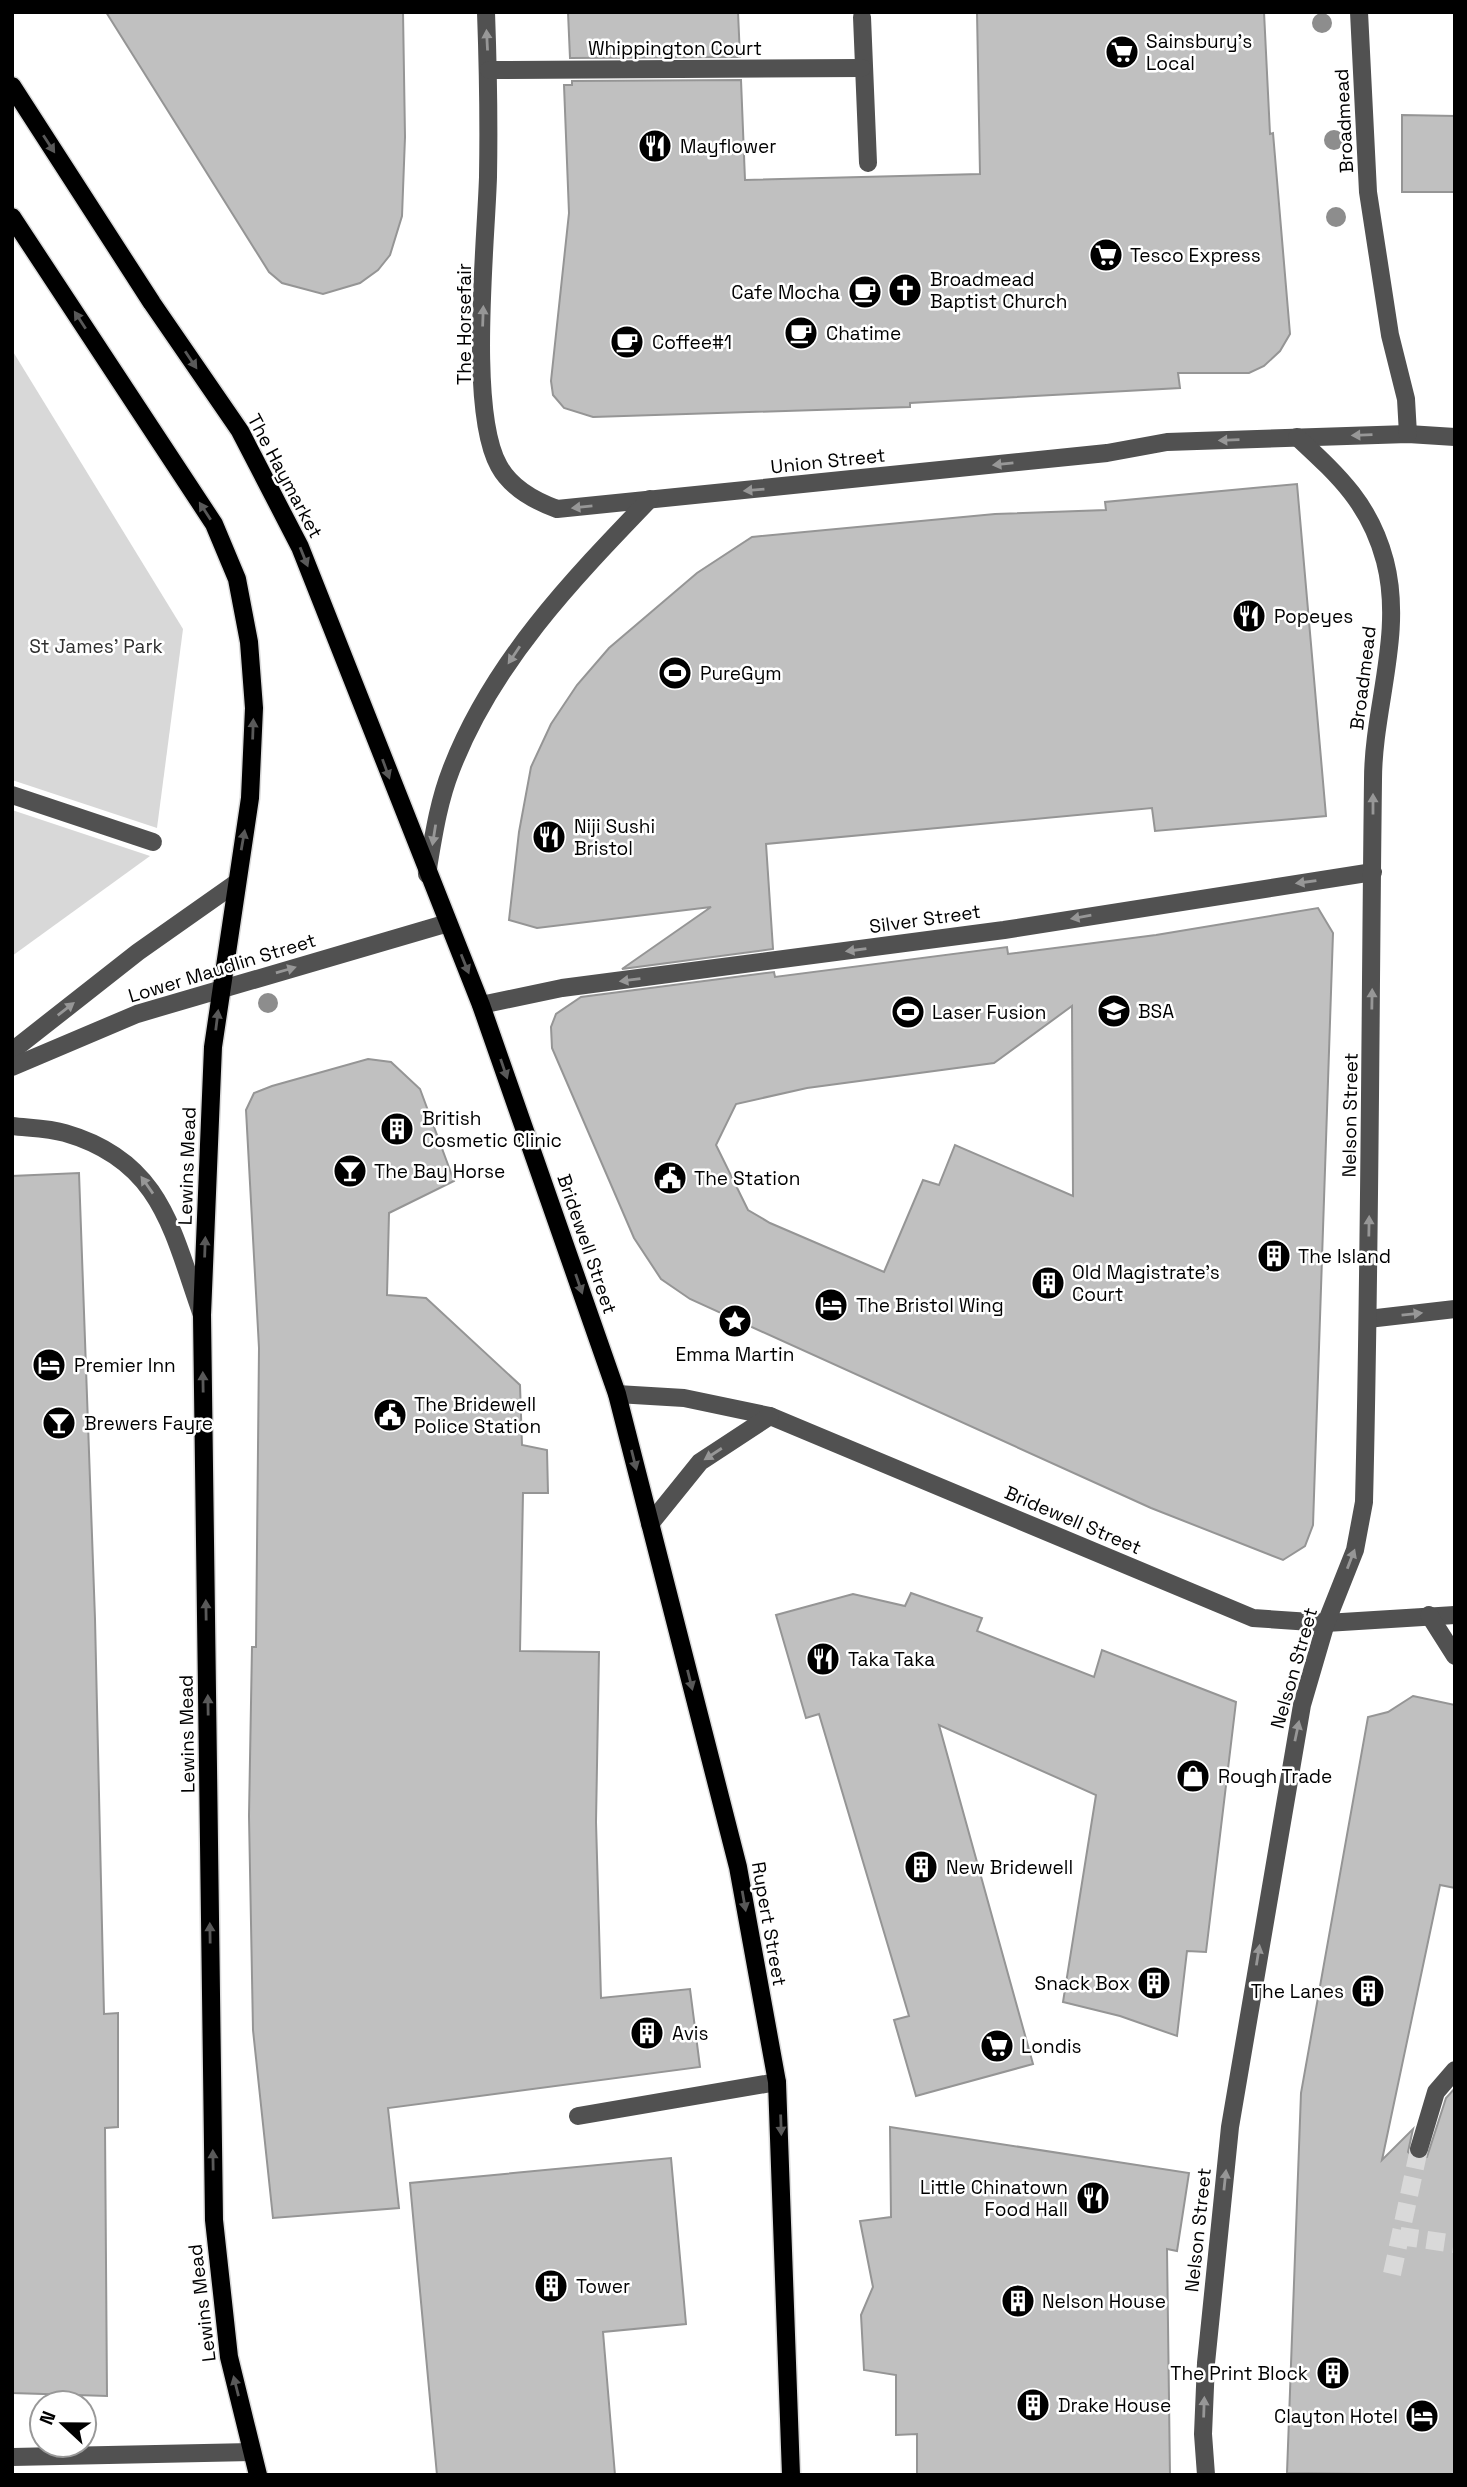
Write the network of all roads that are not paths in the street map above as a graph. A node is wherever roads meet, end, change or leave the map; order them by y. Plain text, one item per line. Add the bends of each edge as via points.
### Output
1 (486, 12) edge
2 (1359, 12) edge
3 (862, 17) dead end
4 (862, 68) junction
5 (489, 70) junction
6 (12, 86) edge
7 (868, 163) dead end
8 (12, 217) edge
9 (1408, 434) junction
10 (1297, 438) junction
11 (1455, 438) edge
12 (650, 499) junction
13 (12, 795) edge
14 (153, 842) dead end
15 (1373, 872) junction
16 (428, 874) junction
17 (236, 883) junction
18 (448, 923) junction
19 (220, 989) junction
20 (481, 1004) junction
21 (12, 1051) edge
22 (12, 1067) edge
23 (12, 1126) edge
24 (1455, 1310) edge
25 (202, 1315) junction
26 (1368, 1319) junction
27 (617, 1394) junction
28 (770, 1416) junction
29 (650, 1524) junction
30 (1429, 1615) junction
31 (1455, 1615) edge
32 (1326, 1623) junction
33 (1455, 1656) edge
34 (1455, 2070) edge
35 (777, 2082) junction
36 (578, 2116) dead end
37 (1419, 2149) tunnel mouth
38 (252, 2452) junction
39 (12, 2457) edge
40 (258, 2475) edge
41 (792, 2475) edge
42 (1206, 2475) edge

5 -> 1 street, The Horsefair
2 - 9 street, Broadmead via 1368,192 1390,335 1406,399
3 - 4 street
4 - 5 street, Whippington Court
4 - 7 street
12 -> 5 street, The Horsefair via 557,509 529,498 499,467 488,433 481,363
6 -> 16 main road, The Haymarket via 240,431 300,547
17 -> 8 main road via 250,798 254,708 249,642 237,579 214,524
9 -> 10 street, Union Street
9 - 11 street, Union Street
10 -> 12 street, Union Street via 1167,442 1107,453
15 -> 10 street, Broadmead via 1373,776 1392,624 1385,563 1372,522 1357,496
12 -> 16 street via 547,609 482,702 451,770
13 - 14 street
15 -> 20 street, Silver Street via 1004,930 562,988
26 -> 15 street, Nelson Street
16 - 18 main road, The Haymarket
17 - 19 main road
21 -> 17 street, Lower Maudlin Street via 138,952
19 -> 18 street, Lower Maudlin Street
18 -> 20 main road, Bridewell Street
19 - 22 street, Lower Maudlin Street via 137,1014
25 -> 19 main road, Lewins Mead via 211,1087
20 -> 27 main road, Bridewell Street
25 -> 23 street via 164,1209 136,1170 97,1144 63,1132
26 -> 24 street
38 -> 25 main road, Lewins Mead via 229,2357 214,2220
32 -> 26 street, Nelson Street via 1355,1550 1364,1502
27 - 28 street, Bridewell Street via 684,1398
27 -> 29 main road, Rupert Street
28 -> 29 street via 700,1462
28 - 32 street, Bridewell Street via 1253,1618
29 -> 35 main road, Rupert Street via 738,1867
30 - 31 street, Bridewell Street
30 - 32 street, Bridewell Street
30 - 33 street
42 -> 32 street, Nelson Street via 1206,2364 1230,2127 1289,1769
34 - 37 street via 1436,2092
35 - 36 street
35 -> 41 main road, Rupert Street
38 - 39 street
38 - 40 main road, Lewins Mead

